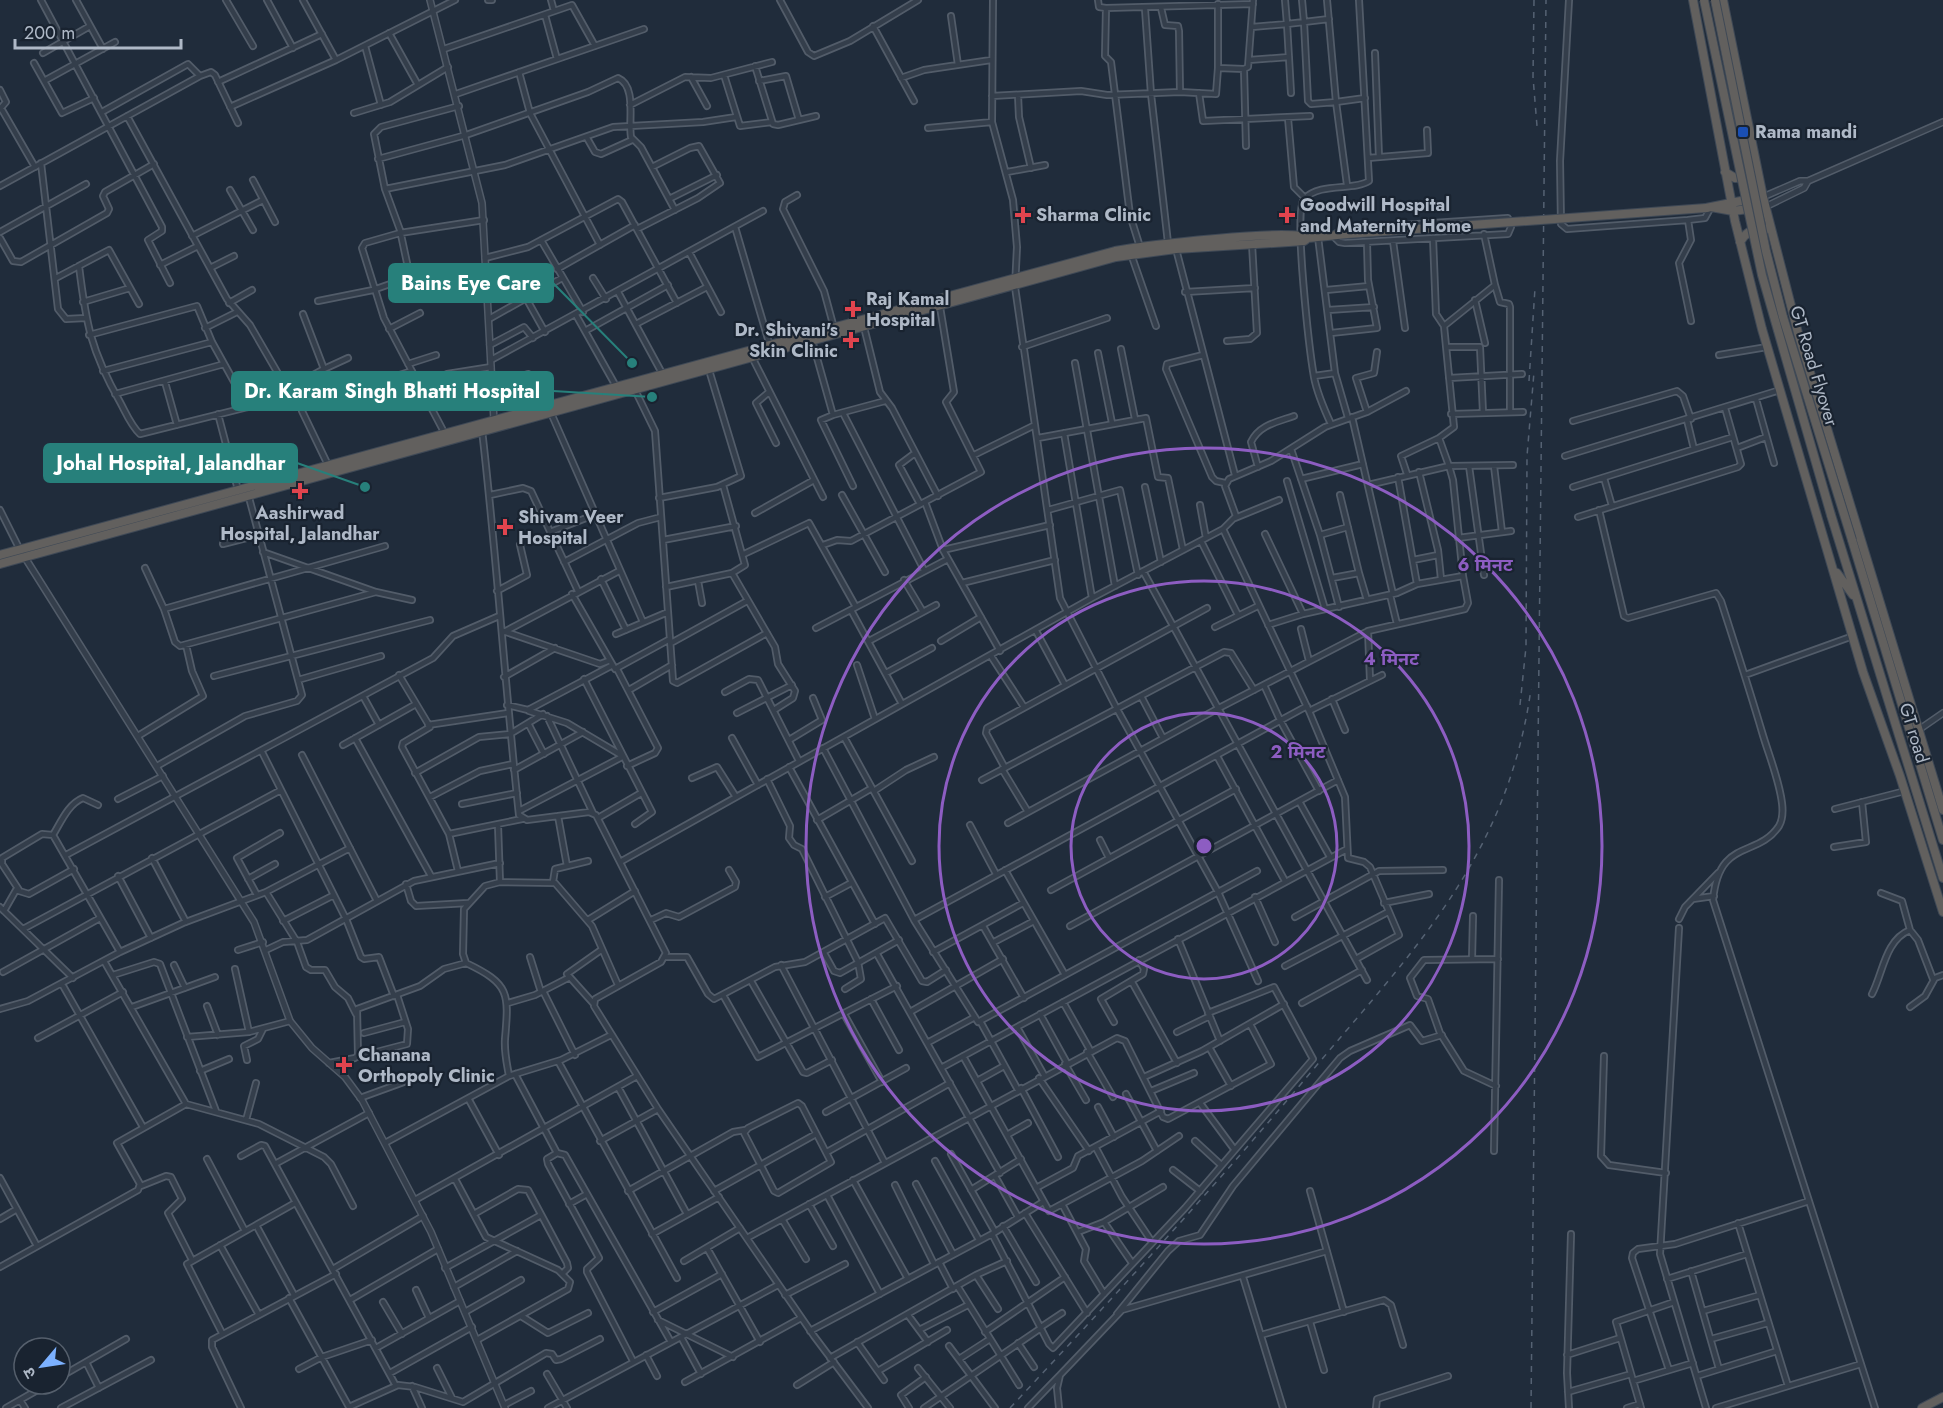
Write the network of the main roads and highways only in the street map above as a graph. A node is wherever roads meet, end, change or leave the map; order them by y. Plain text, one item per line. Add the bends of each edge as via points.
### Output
1 (1693, 0) edge
2 (1704, 0) edge
3 (1715, 0) edge
4 (1723, 0) edge
5 (1756, 162) junction
6 (1726, 176) junction
7 (1763, 197) junction
8 (1731, 201) junction
9 (1712, 206) junction
10 (1765, 207) junction
11 (1733, 211) junction
12 (1772, 233) junction
13 (1299, 238) junction
14 (1740, 242) junction
15 (1015, 283) junction
16 (507, 421) junction
17 (482, 428) junction
18 (22, 553) junction
19 (0, 555) edge
20 (0, 564) edge
21 (1832, 568) junction
22 (1856, 598) junction
23 (1910, 734) joint
24 (1943, 810) edge
25 (1943, 840) edge
26 (1943, 878) edge
27 (1943, 912) edge
28 (1943, 1397) edge
29 (1922, 1408) edge

1 - 6 highway
2 - 22 highway, GT Road Flyover, bridge via 1762,275
3 - 23 highway, GT Road Flyover, bridge via 1783,317
4 - 5 highway
5 - 6 highway via 1754,171 1746,177
5 - 7 highway
6 - 8 highway
6 - 9 highway
7 - 8 highway
7 - 10 highway
8 - 9 highway
8 - 11 highway
9 - 11 highway
9 - 13 highway, bridge
10 - 11 highway
10 - 12 highway
11 - 14 highway
12 - 14 highway via 1757,228
12 - 24 highway via 1798,333
13 - 15 highway via 1131,254
13 - 15 highway via 1168,243 1114,251
14 - 21 highway
15 - 16 highway via 834,328
15 - 16 highway via 551,413
16 - 17 highway
16 - 17 highway via 494,421
17 - 18 highway
17 - 18 highway via 328,465
18 - 19 highway
18 - 20 highway
21 - 22 highway
21 - 27 highway
22 - 26 highway, GT road
23 - 25 highway, GT road
28 - 29 highway

